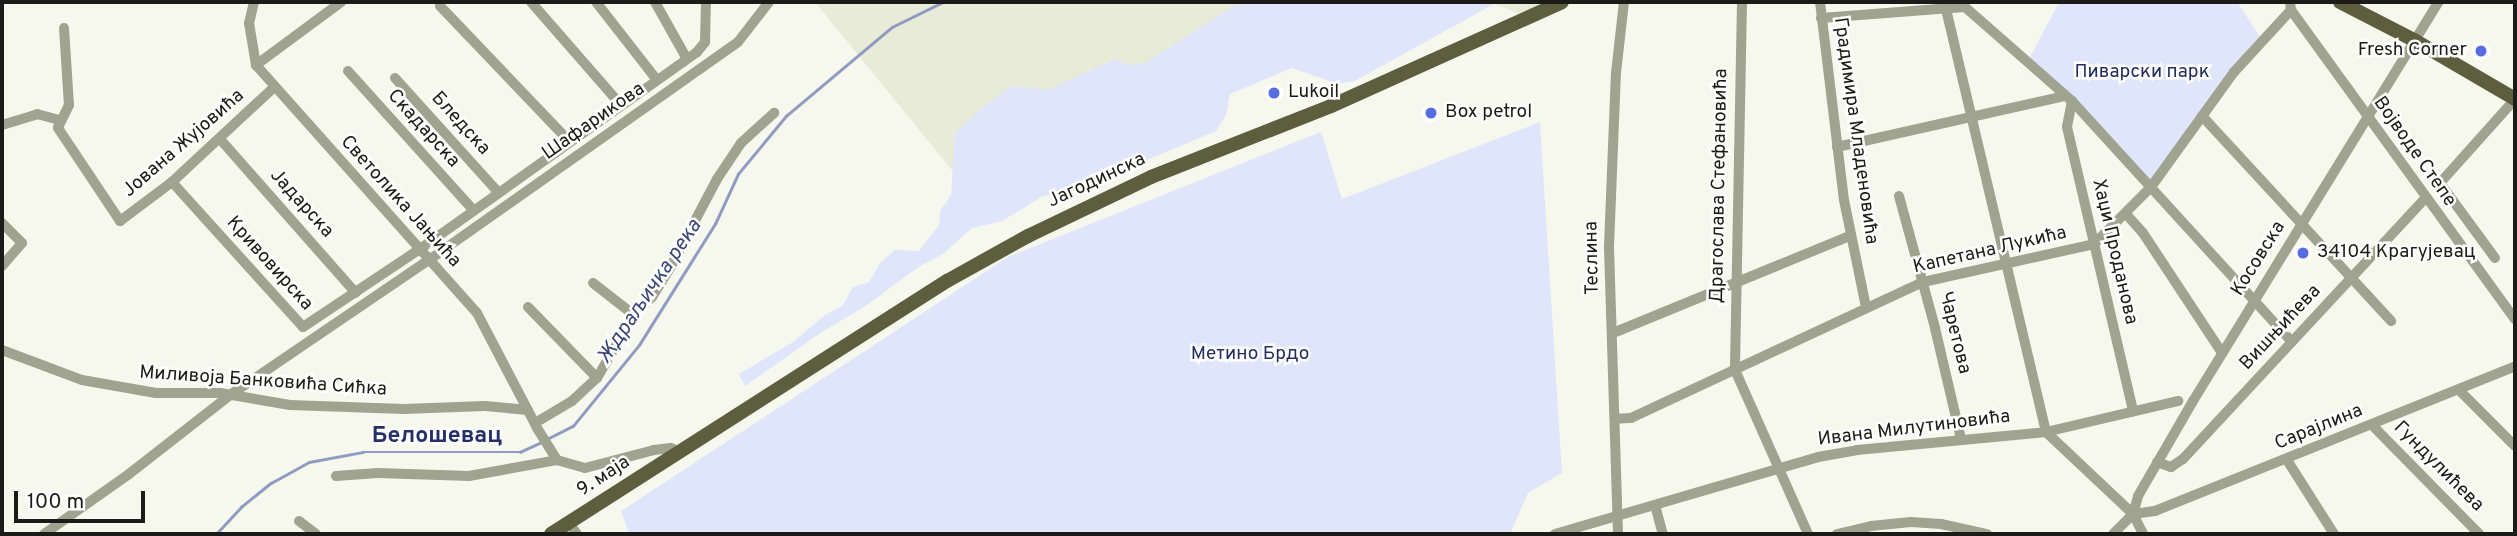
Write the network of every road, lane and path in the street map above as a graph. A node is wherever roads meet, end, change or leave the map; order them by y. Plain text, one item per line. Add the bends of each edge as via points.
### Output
1 (254, 2) edge
2 (341, 2) edge
3 (531, 2) edge
4 (596, 2) edge
5 (655, 2) edge
6 (706, 2) edge
7 (769, 2) edge
8 (1562, 2) edge
9 (1624, 2) edge
10 (1742, 2) edge
11 (1820, 2) edge
12 (2340, 2) edge
13 (2438, 2) edge
14 (440, 6) dead end
15 (2290, 6) edge
16 (1946, 9) junction
17 (1821, 18) junction
18 (64, 28) dead end
19 (2414, 40) junction
20 (687, 59) junction
21 (256, 65) junction
22 (348, 71) dead end
23 (395, 79) dead end
24 (657, 80) junction
25 (273, 88) junction
26 (2069, 99) junction
27 (2515, 99) edge
28 (621, 105) junction
29 (774, 113) dead end
30 (2202, 116) junction
31 (2367, 116) junction
32 (1973, 117) junction
33 (60, 120) junction
34 (2, 125) edge
35 (220, 139) junction
36 (569, 141) junction
37 (1837, 147) junction
38 (172, 182) junction
39 (2151, 187) junction
40 (498, 192) junction
41 (1899, 196) dead end
42 (2426, 199) junction
43 (473, 210) junction
44 (2126, 214) junction
45 (2, 223) edge
46 (2302, 223) junction
47 (1850, 236) junction
48 (2094, 244) junction
49 (419, 249) junction
50 (2495, 258) dead end
51 (429, 260) junction
52 (2007, 263) junction
53 (2, 266) edge
54 (2352, 277) junction
55 (1923, 282) junction
56 (593, 283) dead end
57 (1735, 284) junction
58 (356, 293) junction
59 (2253, 300) junction
60 (528, 307) dead end
61 (1866, 307) junction
62 (634, 315) junction
63 (2515, 319) edge
64 (2391, 321) dead end
65 (1613, 333) junction
66 (2292, 342) junction
67 (2, 350) edge
68 (2222, 353) junction
69 (2515, 366) edge
70 (1735, 370) junction
71 (597, 377) junction
72 (519, 388) junction
73 (2459, 390) junction
74 (230, 395) junction
75 (2178, 401) dead end
76 (503, 408) junction
77 (528, 410) junction
78 (2133, 411) junction
79 (1615, 419) junction
80 (2372, 425) junction
81 (536, 426) junction
82 (2046, 432) junction
83 (1961, 439) junction
84 (2515, 446) edge
85 (678, 451) junction
86 (558, 460) junction
87 (2287, 460) junction
88 (2157, 462) junction
89 (1778, 468) junction
90 (336, 476) dead end
91 (1655, 505) junction
92 (2133, 514) junction
93 (1617, 515) junction
94 (299, 520) dead end
95 (573, 528) edge
96 (44, 534) edge
97 (316, 534) edge
98 (551, 534) edge
99 (1555, 534) edge
100 (1618, 534) edge
101 (1662, 534) edge
102 (1808, 534) edge
103 (1837, 534) edge
104 (1987, 534) edge
105 (2113, 534) edge
106 (2143, 534) edge
107 (2334, 534) edge
108 (2479, 534) edge

1 - 21 street, Светолика Јањића via 249,23
2 - 21 street
3 - 28 street
4 - 24 street
5 - 20 street
6 - 20 street, Кривовирска via 705,42
7 - 51 street, Шафарикова via 738,42
8 - 85 main road, Јагодинска via 1353,97 1151,177 1028,236 947,281
9 - 65 street, Теслина via 1611,190
10 - 57 street, Драгослава Стефановића
11 - 17 street, Градимира Младеновића
12 - 19 main road
13 - 19 street, Косовска
14 - 36 street
15 - 30 street, Капетана Лукића
15 - 31 street, Војводе Степе
16 - 17 street
16 - 26 street via 1965,7
16 - 32 street
17 - 37 street, Градимира Младеновића
18 - 33 street via 69,104
19 - 27 main road
19 - 31 street, Косовска
20 - 24 street, Кривовирска
21 - 25 street, Светолика Јањића
22 - 43 street, Скадарска
23 - 40 street, Бледска
24 - 28 street, Кривовирска
25 - 35 street, Јована Жујовића
25 - 49 street, Светолика Јањића
26 - 32 street
26 - 39 street
26 - 48 street, Хаџи Проданова via 2067,127
27 - 50 street via 2440,183
28 - 36 street, Кривовирска
29 - 62 street via 741,144 652,297
30 - 39 street, Капетана Лукића
30 - 46 street
31 - 42 street, Војводе Степе
31 - 46 street, Косовска
32 - 37 street
32 - 52 street
33 - 34 street via 37,114
33 - 38 street, Јована Жујовића via 58,128 120,221
35 - 38 street, Јована Жујовића
35 - 58 street, Јадарска
36 - 40 street, Кривовирска
37 - 47 street, Градимира Младеновића
38 - 58 street, Кривовирска via 303,327
39 - 44 street, Капетана Лукића
39 - 59 street
40 - 43 street, Кривовирска
41 - 55 street, Чаретова
42 - 54 street, Вишњићева
42 - 63 street, Војводе Степе
43 - 49 street, Кривовирска
44 - 48 street, Капетана Лукића
44 - 68 street
45 - 53 street via 22,243
46 - 54 street
46 - 59 street, Косовска
47 - 57 street
47 - 61 street, Градимира Младеновића
48 - 52 street, Капетана Лукића
48 - 78 street, Хаџи Проданова
49 - 51 street, Светолика Јањића
49 - 58 street, Кривовирска
51 - 72 street, Светолика Јањића via 477,313
51 - 74 street, Шафарикова
52 - 55 street, Капетана Лукића
52 - 82 street
54 - 64 street
54 - 66 street, Вишњићева
55 - 61 street, Капетана Лукића
55 - 83 street, Чаретова
56 - 62 street
57 - 65 street
57 - 70 street, Драгослава Стефановића
59 - 66 street
59 - 68 street, Косовска
60 - 71 street
61 - 70 street, Капетана Лукића
62 - 71 street
65 - 79 street, Теслина
66 - 88 street, Вишњићева via 2176,466
67 - 74 street, Миливоја Банковића Сићка via 82,380 121,389
68 - 88 street, Косовска
69 - 73 street, Сарајлина
70 - 79 street, Капетана Лукића via 1630,418
70 - 89 street
71 - 81 street
72 - 76 street via 516,400
72 - 77 street, Светолика Јањића
73 - 80 street, Сарајлина
73 - 84 street
74 - 76 street, Миливоја Банковића Сићка via 290,405
74 - 96 street, Шафарикова
75 - 78 street, Ивана Милутиновића
76 - 77 street, Миливоја Банковића Сићка
77 - 81 street, Светолика Јањића
78 - 82 street, Ивана Милутиновића
79 - 93 street, Теслина
80 - 87 street, Сарајлина
80 - 108 street, Гундулићева
81 - 86 street, Светолика Јањића
82 - 83 street, Ивана Милутиновића
82 - 92 street
83 - 89 street, Ивана Милутиновића via 1843,452
85 - 86 street via 654,450 585,468
85 - 95 main road, 9. маја
86 - 90 street via 469,476
87 - 92 street, Сарајлина via 2155,511
87 - 107 street
88 - 92 street, Косовска
89 - 91 street, Ивана Милутиновића
89 - 102 street
91 - 93 street, Ивана Милутиновића
91 - 101 street
92 - 105 street, Косовска
92 - 106 street
93 - 99 street, Ивана Милутиновића
93 - 100 street, Теслина
94 - 97 street
95 - 98 main road, 9. маја
103 - 104 street via 1911,522

